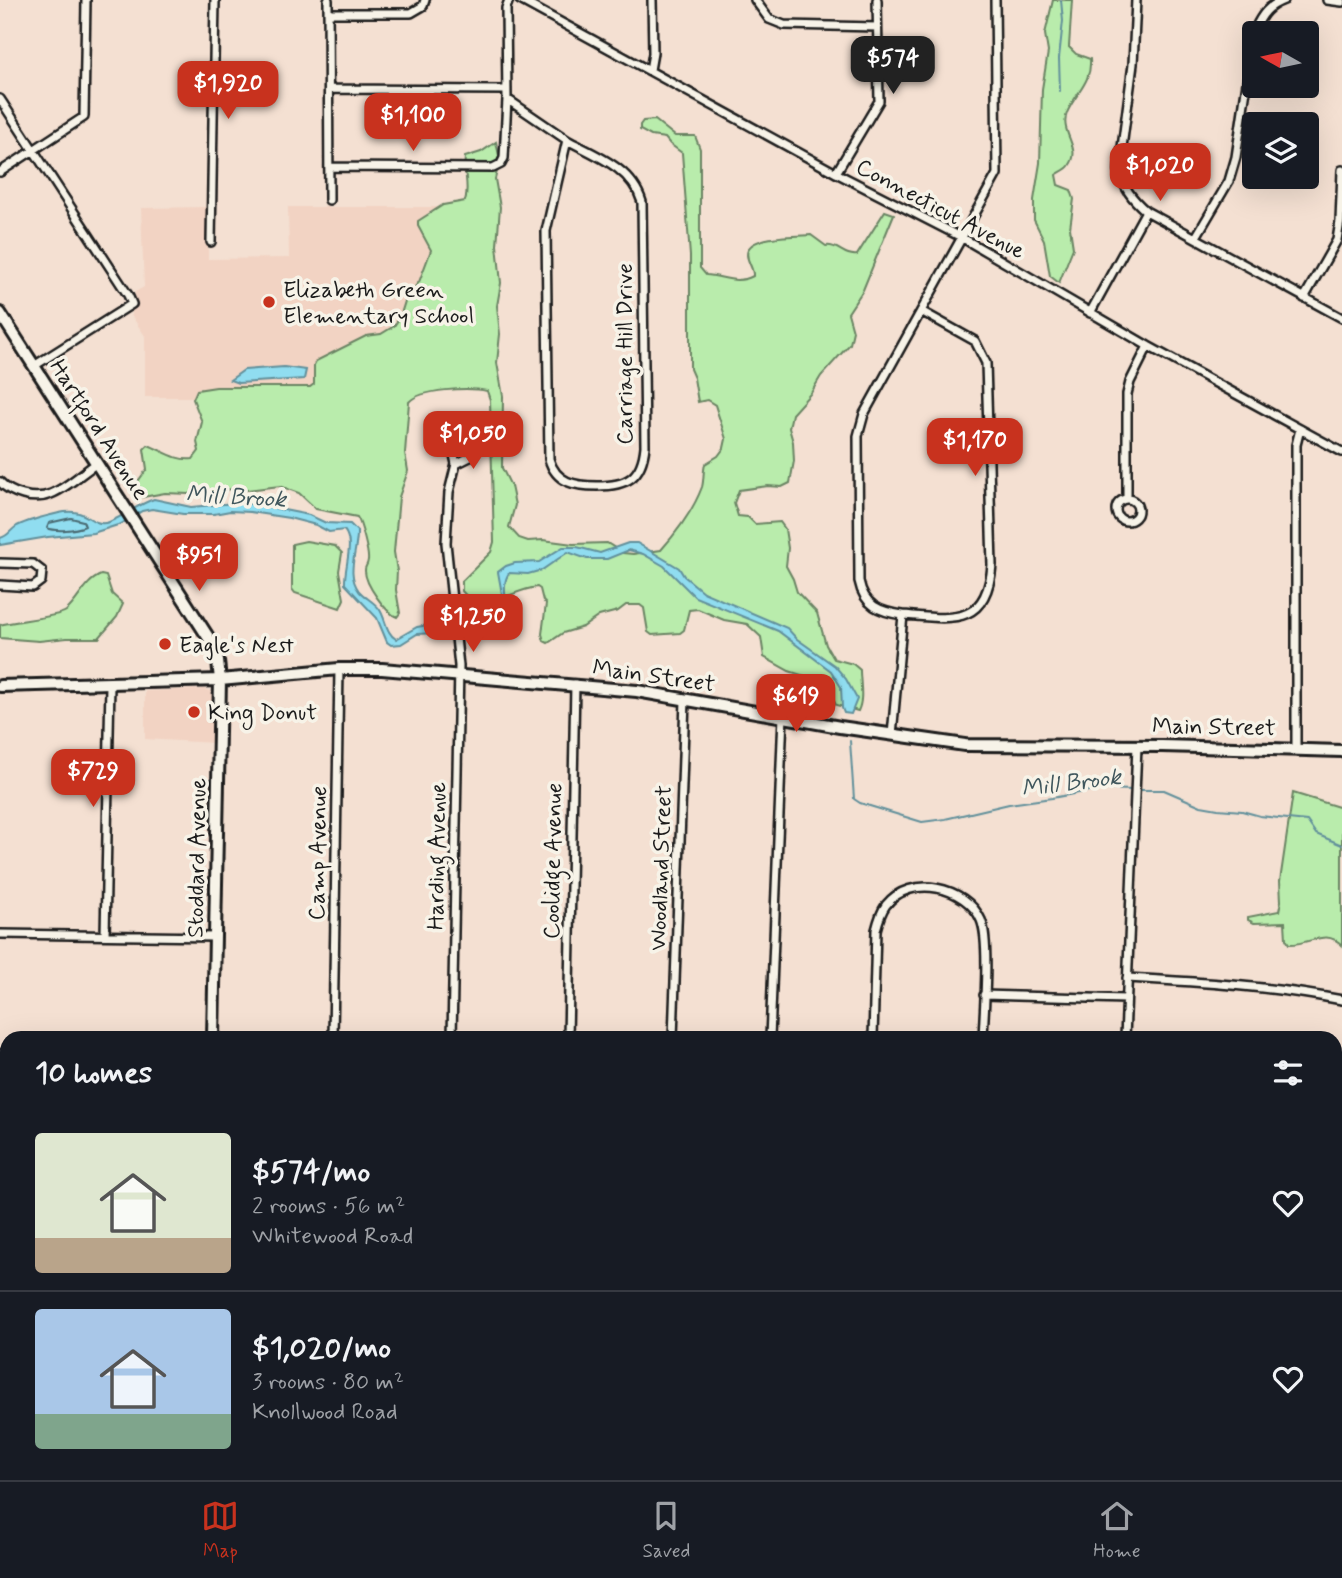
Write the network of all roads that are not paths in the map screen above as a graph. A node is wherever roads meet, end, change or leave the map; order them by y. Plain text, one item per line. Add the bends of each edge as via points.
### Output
1 (86, 0) edge
2 (215, 0) edge
3 (328, 0) edge
4 (509, 0) edge
5 (520, 0) edge
6 (652, 0) edge
7 (755, 0) edge
8 (877, 0) edge
9 (995, 0) edge
10 (1136, 0) edge
11 (1283, 0) edge
12 (1327, 0) edge
13 (1342, 2) edge
14 (424, 3) edge
15 (328, 13) junction
16 (877, 27) junction
17 (650, 70) junction
18 (329, 89) junction
19 (507, 95) junction
20 (0, 99) edge
21 (567, 141) junction
22 (33, 150) junction
23 (329, 167) junction
24 (1342, 170) edge
25 (0, 172) edge
26 (836, 173) junction
27 (329, 200) dead end
28 (1146, 211) junction
29 (961, 237) junction
30 (1196, 237) junction
31 (211, 242) dead end
32 (1304, 298) junction
33 (921, 311) junction
34 (0, 313) edge
35 (1090, 313) junction
36 (1342, 318) edge
37 (1148, 346) junction
38 (34, 366) junction
39 (1300, 429) junction
40 (1342, 452) edge
41 (97, 463) junction
42 (456, 464) junction
43 (0, 482) edge
44 (1127, 499) dead end
45 (0, 563) edge
46 (0, 585) edge
47 (903, 615) junction
48 (339, 669) junction
49 (459, 676) junction
50 (220, 680) junction
51 (110, 684) junction
52 (575, 684) junction
53 (0, 686) edge
54 (685, 700) junction
55 (783, 715) junction
56 (892, 735) junction
57 (1137, 746) junction
58 (1296, 748) junction
59 (1342, 751) edge
60 (0, 934) edge
61 (105, 935) junction
62 (215, 937) junction
63 (1127, 978) junction
64 (984, 995) junction
65 (1126, 999) junction
66 (1342, 1000) edge
67 (213, 1031) edge
68 (333, 1031) edge
69 (452, 1031) edge
70 (568, 1031) edge
71 (673, 1031) edge
72 (770, 1031) edge
73 (873, 1031) edge
74 (983, 1031) edge
75 (1125, 1031) edge

1 - 22 street via 84,117
2 - 31 street
3 - 15 street
4 - 19 street
5 - 17 street, Connecticut Avenue
6 - 17 street
7 - 16 street via 769,19 784,25
8 - 16 street
9 - 29 street via 997,174
10 - 28 street via 1119,170 1127,192
11 - 30 street via 1271,5 1255,29 1236,157 1229,181
12 - 13 street
14 - 15 street via 411,13
15 - 18 street
16 - 26 street via 879,101
17 - 26 street, Connecticut Avenue
18 - 19 street
18 - 23 street
19 - 21 street, Carriage Hill Drive
19 - 23 street via 502,164
20 - 22 street
21 - 21 street, Carriage Hill Drive via 625,174 642,202 644,459 619,485 568,483 551,468 549,460 546,231
22 - 25 street
22 - 38 street via 132,304
23 - 27 street
24 - 32 street via 1336,240
26 - 29 street, Connecticut Avenue
28 - 30 street
28 - 35 street
29 - 33 street
29 - 35 street, Connecticut Avenue
30 - 32 street
32 - 36 street
33 - 47 street via 864,414 858,436 861,590 872,606
33 - 47 street via 975,341 986,363 992,565 986,597 976,608 948,619
34 - 38 main road, Hartford Avenue
35 - 37 street, Connecticut Avenue
37 - 39 street, Connecticut Avenue
37 - 44 street via 1127,394
38 - 41 main road, Hartford Avenue
39 - 40 street, Connecticut Avenue
39 - 58 street via 1296,445
41 - 43 street via 49,495 26,496
41 - 50 main road, Hartford Avenue via 210,640
42 - 42 street, Harding Avenue via 474,455 479,445 475,431 456,430 452,446
42 - 49 street, Harding Avenue via 446,543
45 - 46 street via 33,564 42,571 41,580 33,587
47 - 56 street
48 - 49 main road, Main Street
48 - 50 main road, Main Street
48 - 68 street, Camp Avenue
49 - 52 main road, Main Street
49 - 69 street, Harding Avenue
50 - 51 main road, Main Street
50 - 62 main road, Stoddard Avenue
51 - 53 main road, Main Street
51 - 61 street
52 - 54 main road, Main Street
52 - 70 street, Coolidge Avenue
54 - 55 main road, Main Street
54 - 71 street, Woodland Street
55 - 56 main road, Main Street
55 - 72 street
56 - 57 main road, Main Street via 965,745
57 - 58 main road, Main Street
57 - 63 street
58 - 59 main road, Main Street
60 - 61 street
61 - 62 street
62 - 67 main road, Stoddard Avenue
63 - 65 street
63 - 66 street via 1223,984
64 - 65 street
64 - 73 street via 985,939 975,908 943,889 908,890 886,906 876,930
64 - 74 street
65 - 75 street

